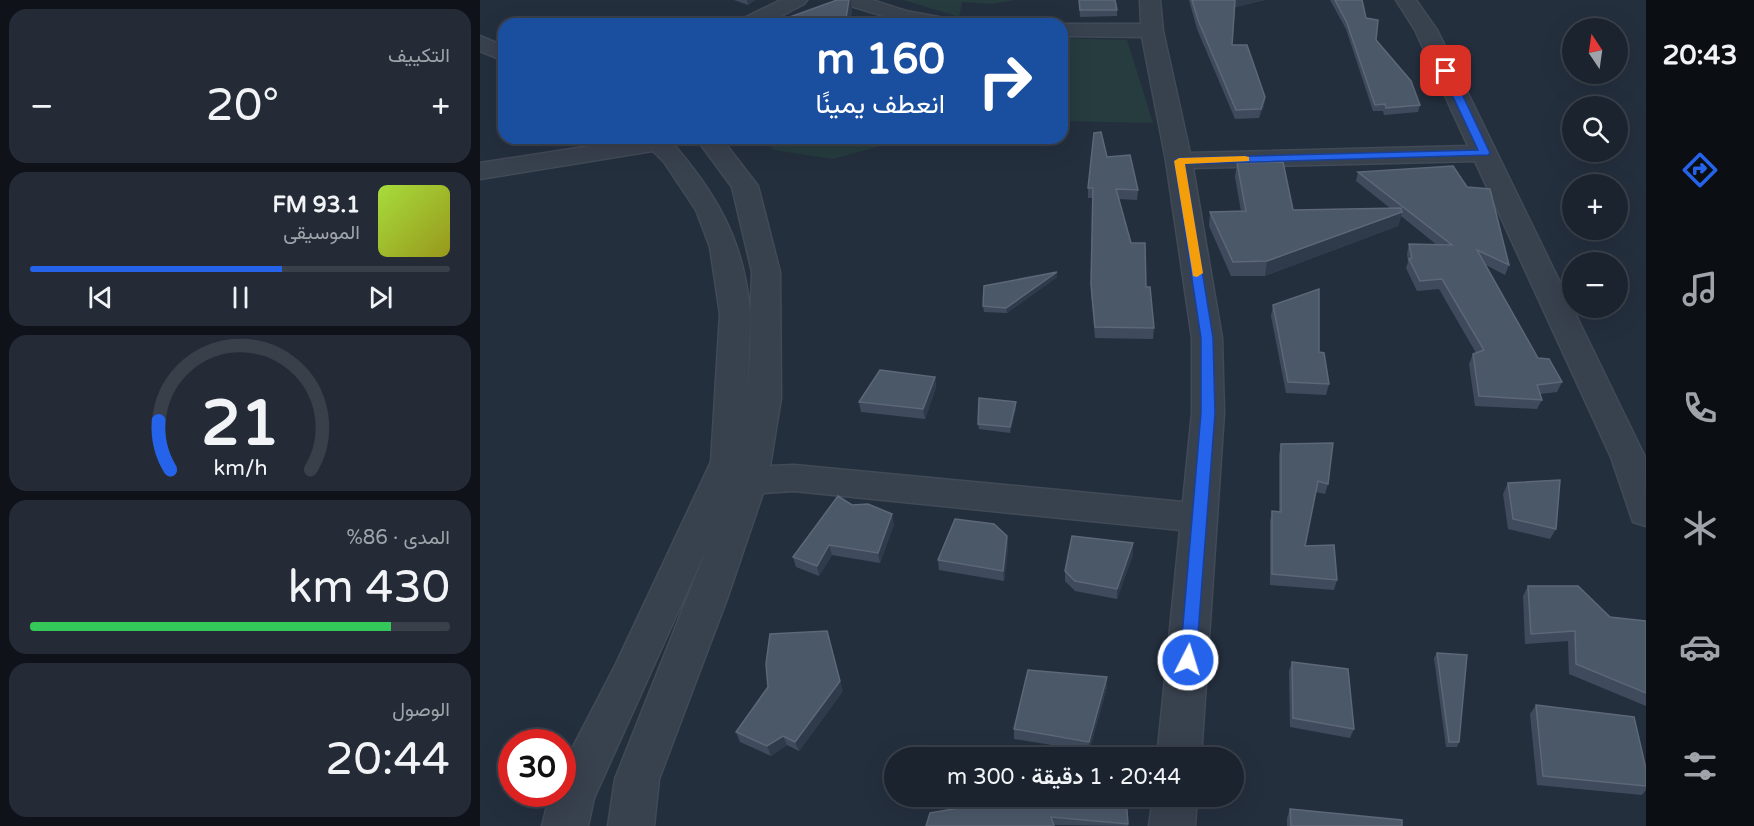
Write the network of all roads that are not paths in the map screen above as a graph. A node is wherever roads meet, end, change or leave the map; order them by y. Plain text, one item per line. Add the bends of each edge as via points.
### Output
1 (797, 0) edge
2 (851, 0) edge
3 (1150, 0) edge
4 (1406, 0) edge
5 (762, 18) edge
6 (912, 18) edge
7 (1068, 30) edge
8 (1152, 31) junction
9 (480, 43) edge
10 (498, 51) edge
11 (638, 144) edge
12 (659, 144) edge
13 (713, 144) edge
14 (1485, 153) junction
15 (1179, 161) junction
16 (480, 171) edge
17 (1637, 457) edge
18 (750, 482) junction
19 (1646, 512) edge
20 (1200, 518) junction
21 (1180, 747) edge
22 (1174, 807) edge
23 (565, 826) edge
24 (631, 826) edge
25 (1172, 826) edge

1 - 5 street
2 - 6 street
3 - 8 street
4 - 14 street via 1426,30
7 - 8 street
8 - 15 street
9 - 10 street
11 - 16 street
12 - 23 street via 673,157 709,210 724,247 735,314 728,462 573,795
13 - 18 street via 745,186 766,272 765,398
14 - 15 street
14 - 17 street
15 - 20 street via 1207,338 1208,413
17 - 19 street
18 - 20 street via 794,478
18 - 24 street via 637,779
20 - 21 street
22 - 25 street

